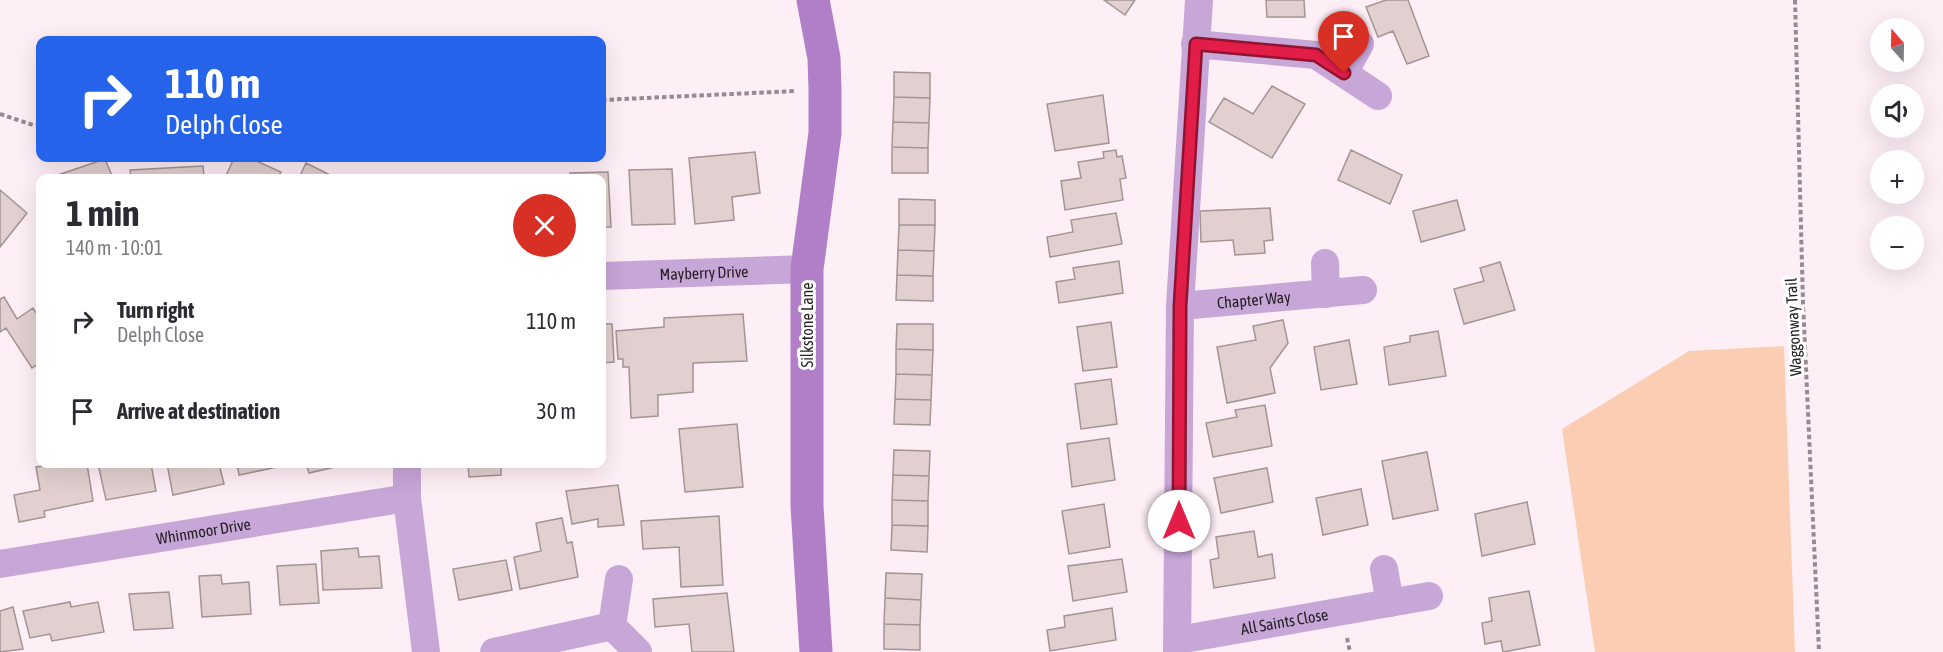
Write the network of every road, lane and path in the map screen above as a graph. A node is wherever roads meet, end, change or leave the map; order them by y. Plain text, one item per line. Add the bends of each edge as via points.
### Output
1 (813, 0) edge
2 (1198, 0) edge
3 (1795, 0) edge
4 (1196, 44) junction
5 (1360, 44) dead end
6 (1344, 73) junction
7 (825, 90) junction
8 (1378, 96) dead end
9 (606, 99) edge
10 (0, 114) edge
11 (36, 125) edge
12 (1325, 263) dead end
13 (807, 269) junction
14 (606, 276) edge
15 (1363, 290) dead end
16 (1326, 294) junction
17 (1180, 306) junction
18 (407, 468) edge
19 (407, 498) junction
20 (0, 564) edge
21 (1384, 569) dead end
22 (619, 579) dead end
23 (1428, 596) dead end
24 (1390, 603) junction
25 (612, 626) junction
26 (1177, 646) edge
27 (426, 652) edge
28 (494, 652) edge
29 (638, 652) edge
30 (816, 652) edge
31 (1820, 652) edge

1 - 7 street, Silkstone Lane via 824,58
2 - 4 street
3 - 31 path, Waggonway Trail via 1803,291
4 - 6 street via 1316,55
4 - 17 street
5 - 6 street
6 - 8 street
7 - 9 path
7 - 13 street, Silkstone Lane via 825,133
10 - 11 path
12 - 16 street
13 - 14 street, Mayberry Drive
13 - 30 street, Silkstone Lane via 807,506
15 - 16 street, Chapter Way
16 - 17 street, Chapter Way
17 - 26 street
18 - 19 street
19 - 20 street, Whinmoor Drive
19 - 27 street
21 - 24 street
22 - 25 street
23 - 24 street, All Saints Close
24 - 26 street, All Saints Close
25 - 28 street
25 - 29 street

